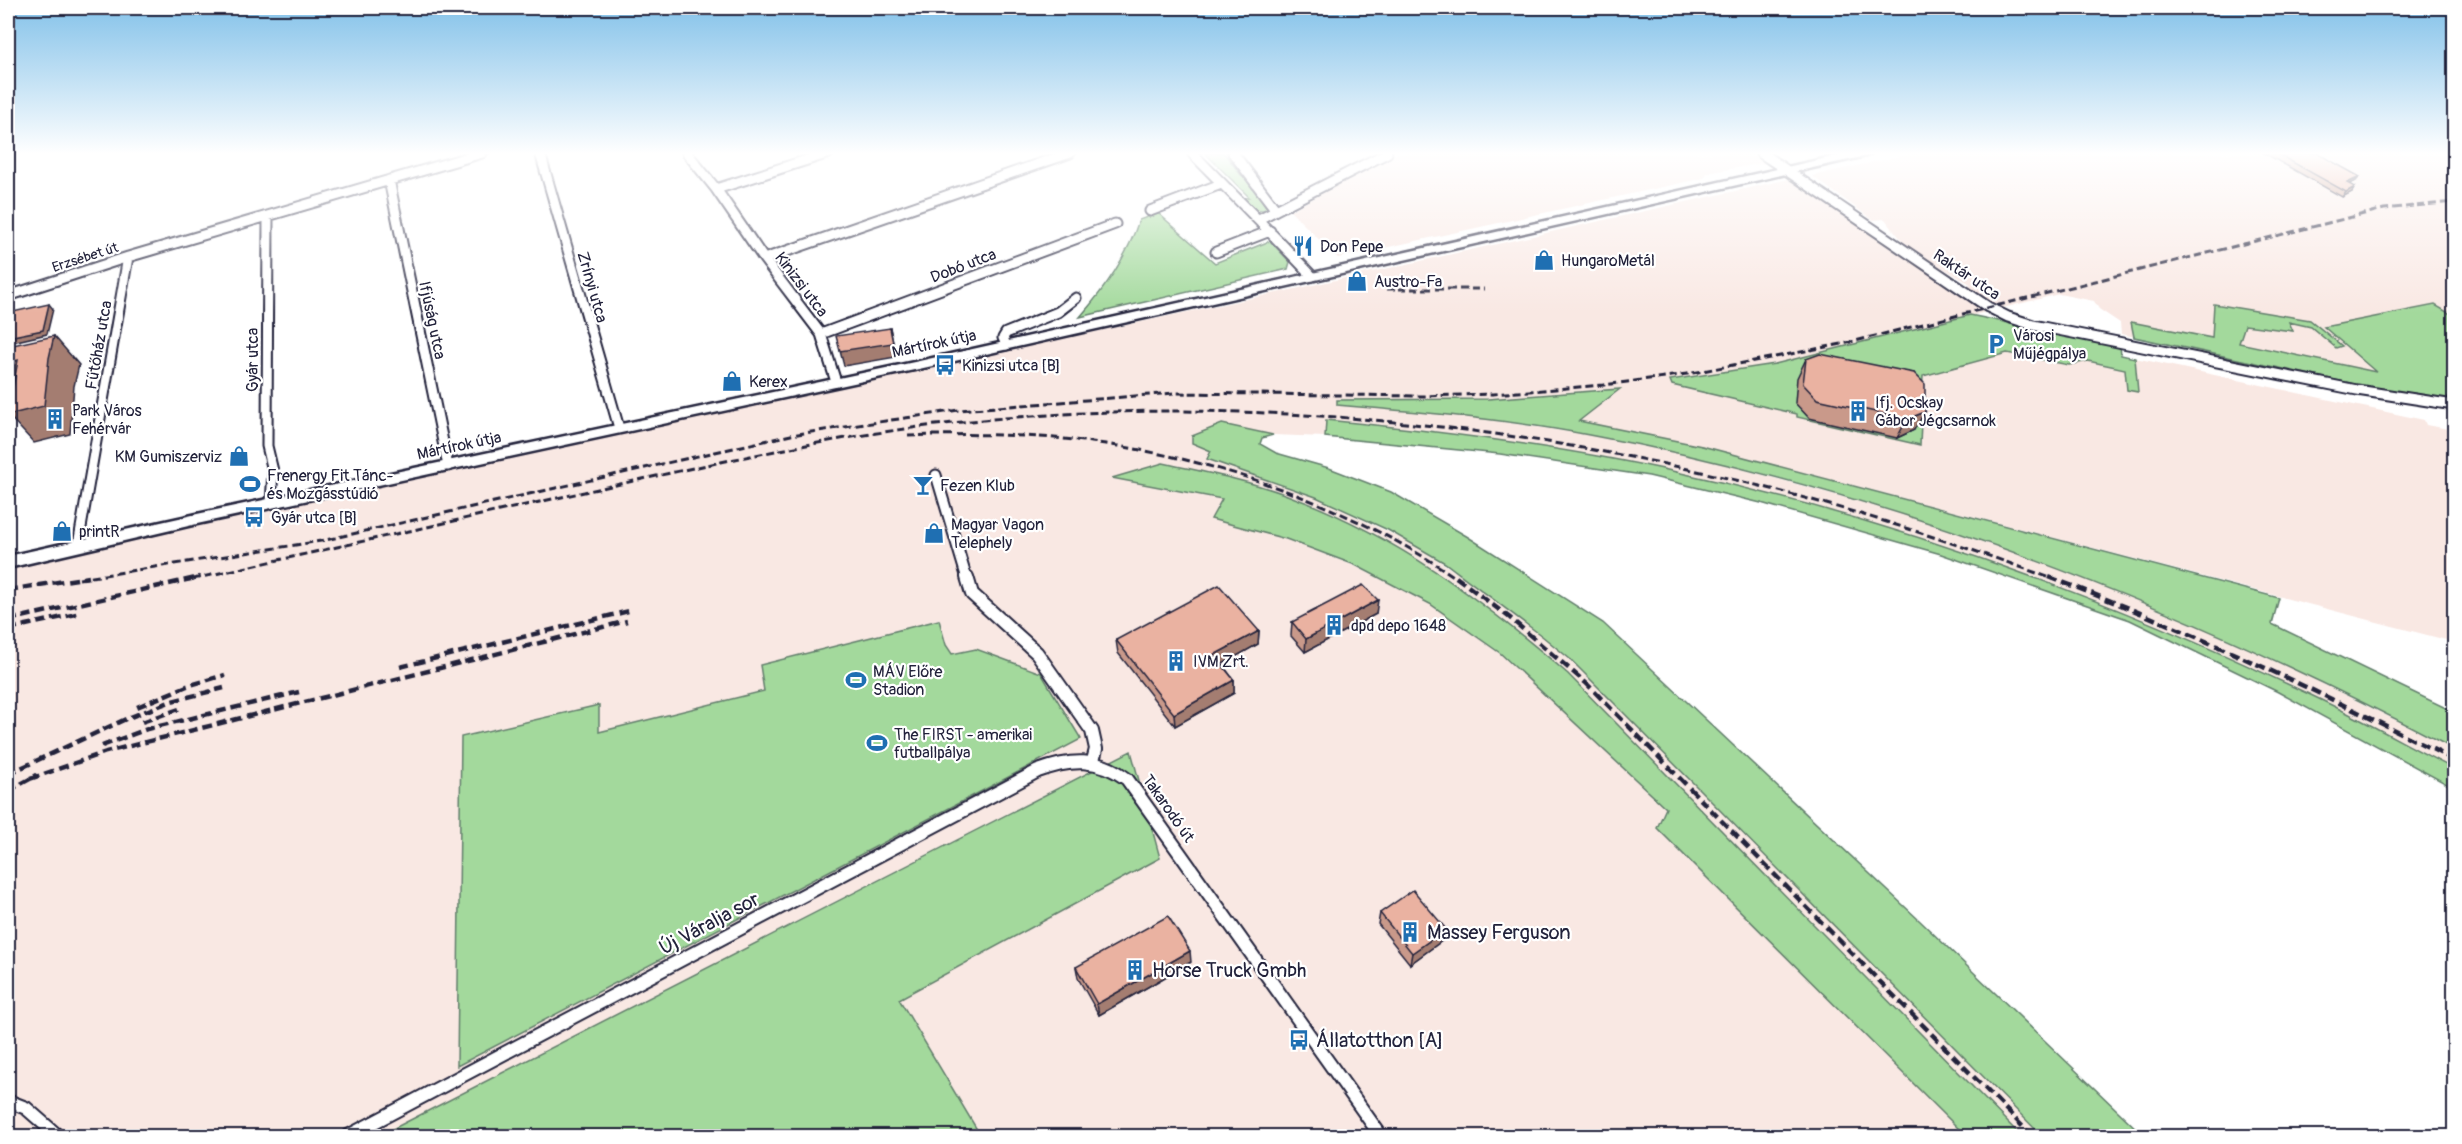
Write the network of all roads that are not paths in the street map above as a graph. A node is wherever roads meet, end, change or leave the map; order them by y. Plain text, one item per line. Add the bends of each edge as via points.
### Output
1 (300, 206) edge
2 (394, 206) edge
3 (555, 206) edge
4 (728, 206) edge
5 (916, 206) edge
6 (1162, 206) edge
7 (1245, 206) edge
8 (1274, 206) edge
9 (1283, 206) edge
10 (1623, 206) edge
11 (1840, 206) edge
12 (1276, 210) junction
13 (1150, 211) dead end
14 (268, 216) junction
15 (1259, 219) junction
16 (1115, 224) dead end
17 (1270, 231) junction
18 (1216, 252) dead end
19 (128, 257) junction
20 (764, 259) junction
21 (1312, 276) junction
22 (8, 296) edge
23 (1076, 297) dead end
24 (821, 334) junction
25 (1006, 345) junction
26 (837, 381) junction
27 (2454, 405) edge
28 (620, 428) junction
29 (448, 466) junction
30 (936, 475) dead end
31 (271, 503) junction
32 (78, 545) junction
33 (8, 562) edge
34 (1093, 761) junction
35 (8, 1101) edge
36 (58, 1137) edge
37 (348, 1137) edge
38 (1381, 1137) edge

1 - 14 street, Erzsébet út
2 - 29 street, Ifjúság utca
3 - 28 street, Zrínyi utca
4 - 20 street, Kinizsi utca
5 - 20 street
6 - 13 street
7 - 15 street
8 - 12 street
9 - 12 street
10 - 21 street, Mártírok útja
11 - 27 street, Raktár utca via 2008,317 2357,390
12 - 15 street
14 - 19 street, Erzsébet út
14 - 31 street, Gyár utca via 267,446 273,471
15 - 17 street
16 - 24 street, Dobó utca
17 - 18 street
17 - 21 street
19 - 22 street, Erzsébet út
19 - 32 street, Fűtőház utca
20 - 24 street, Kinizsi utca
21 - 25 street, Mártírok útja
23 - 25 street via 1058,312 1006,333
24 - 26 street, Kinizsi utca
25 - 26 street, Mártírok útja
26 - 28 street, Mártírok útja
28 - 29 street, Mártírok útja
29 - 31 street, Mártírok útja
30 - 34 street via 972,594 1037,653 1052,673 1092,731 1096,749
31 - 32 street, Mártírok útja
32 - 33 street, Mártírok útja
34 - 37 street, Új Váralja sor via 1068,761 1038,771
34 - 38 street, Takarodó út via 1107,765 1127,779
35 - 36 street via 26,1108

